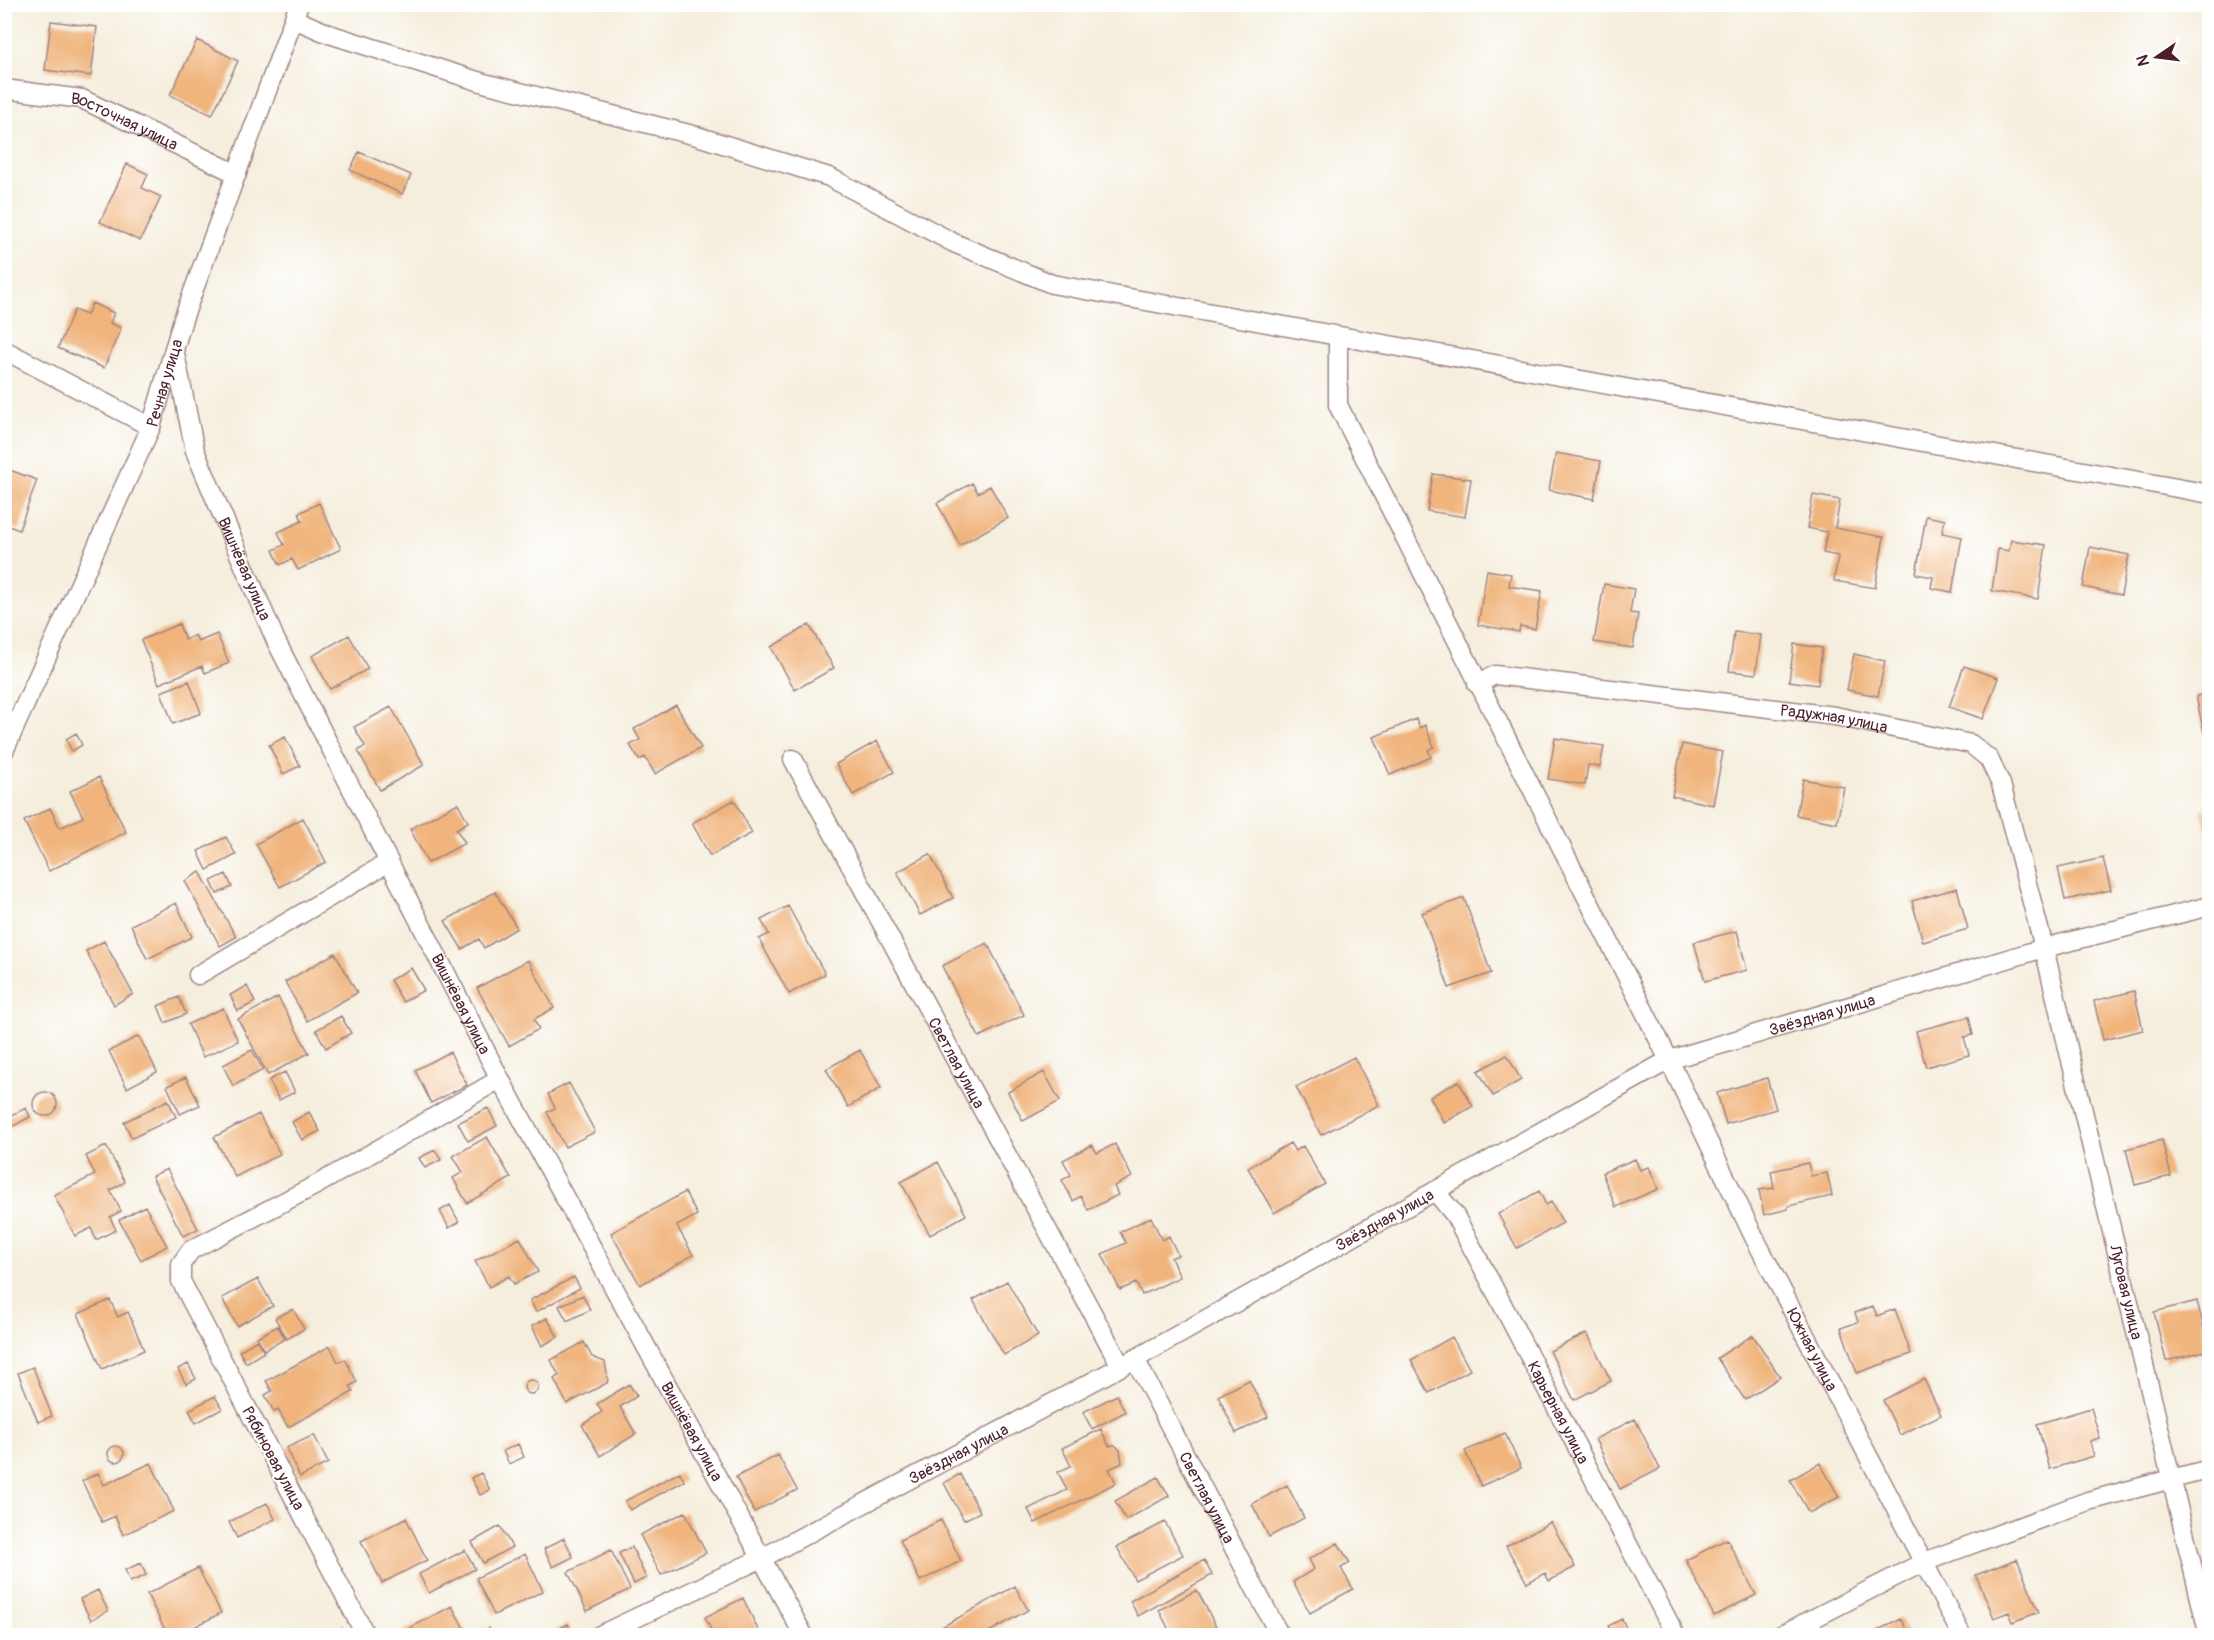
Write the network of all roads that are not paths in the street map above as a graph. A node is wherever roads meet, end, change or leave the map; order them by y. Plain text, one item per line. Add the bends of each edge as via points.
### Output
1 (297, 12) edge
2 (4, 89) edge
3 (237, 174) junction
4 (1338, 338) junction
5 (4, 350) edge
6 (174, 350) junction
7 (151, 427) junction
8 (2210, 494) edge
9 (1477, 684) junction
10 (4, 751) edge
11 (793, 759) dead end
12 (389, 862) junction
13 (2210, 906) edge
14 (2044, 948) junction
15 (198, 975) dead end
16 (1669, 1060) junction
17 (501, 1079) junction
18 (1435, 1191) junction
19 (1128, 1362) junction
20 (2210, 1469) edge
21 (2171, 1480) junction
22 (764, 1557) junction
23 (1924, 1562) junction
24 (366, 1635) edge
25 (598, 1635) edge
26 (804, 1635) edge
27 (1280, 1635) edge
28 (1676, 1635) edge
29 (1779, 1635) edge
30 (1962, 1635) edge
31 (2209, 1635) edge

1 - 3 street, Речная улица
1 - 4 street via 329,34 484,83 697,136 829,177 954,243 1052,284
2 - 3 street, Восточная улица via 82,99
3 - 6 street, Речная улица
4 - 8 street
4 - 9 street, Южная улица via 1338,405
5 - 7 street
6 - 7 street, Речная улица
6 - 12 street, Вишнёвая улица via 195,451 276,641
7 - 10 street, Речная улица
9 - 14 street, Радужная улица via 1495,675 1812,713 1971,744 1989,759 2001,784
9 - 16 street, Южная улица
11 - 19 street, Светлая улица
12 - 15 street
12 - 17 street, Вишнёвая улица
13 - 14 street, Звёздная улица
14 - 16 street, Звёздная улица
14 - 21 street, Луговая улица
16 - 18 street, Звёздная улица
16 - 23 street, Южная улица via 1754,1237
17 - 22 street, Вишнёвая улица
17 - 24 street, Рябиновая улица via 318,1184 191,1250 180,1264 181,1281
18 - 19 street, Звёздная улица
18 - 28 street, Карьерная улица via 1454,1214
19 - 22 street, Звёздная улица
19 - 27 street, Светлая улица
20 - 21 street
21 - 23 street via 2088,1501
21 - 31 street, Луговая улица
22 - 25 street, Звёздная улица
22 - 26 street, Вишнёвая улица
23 - 29 street
23 - 30 street, Южная улица

